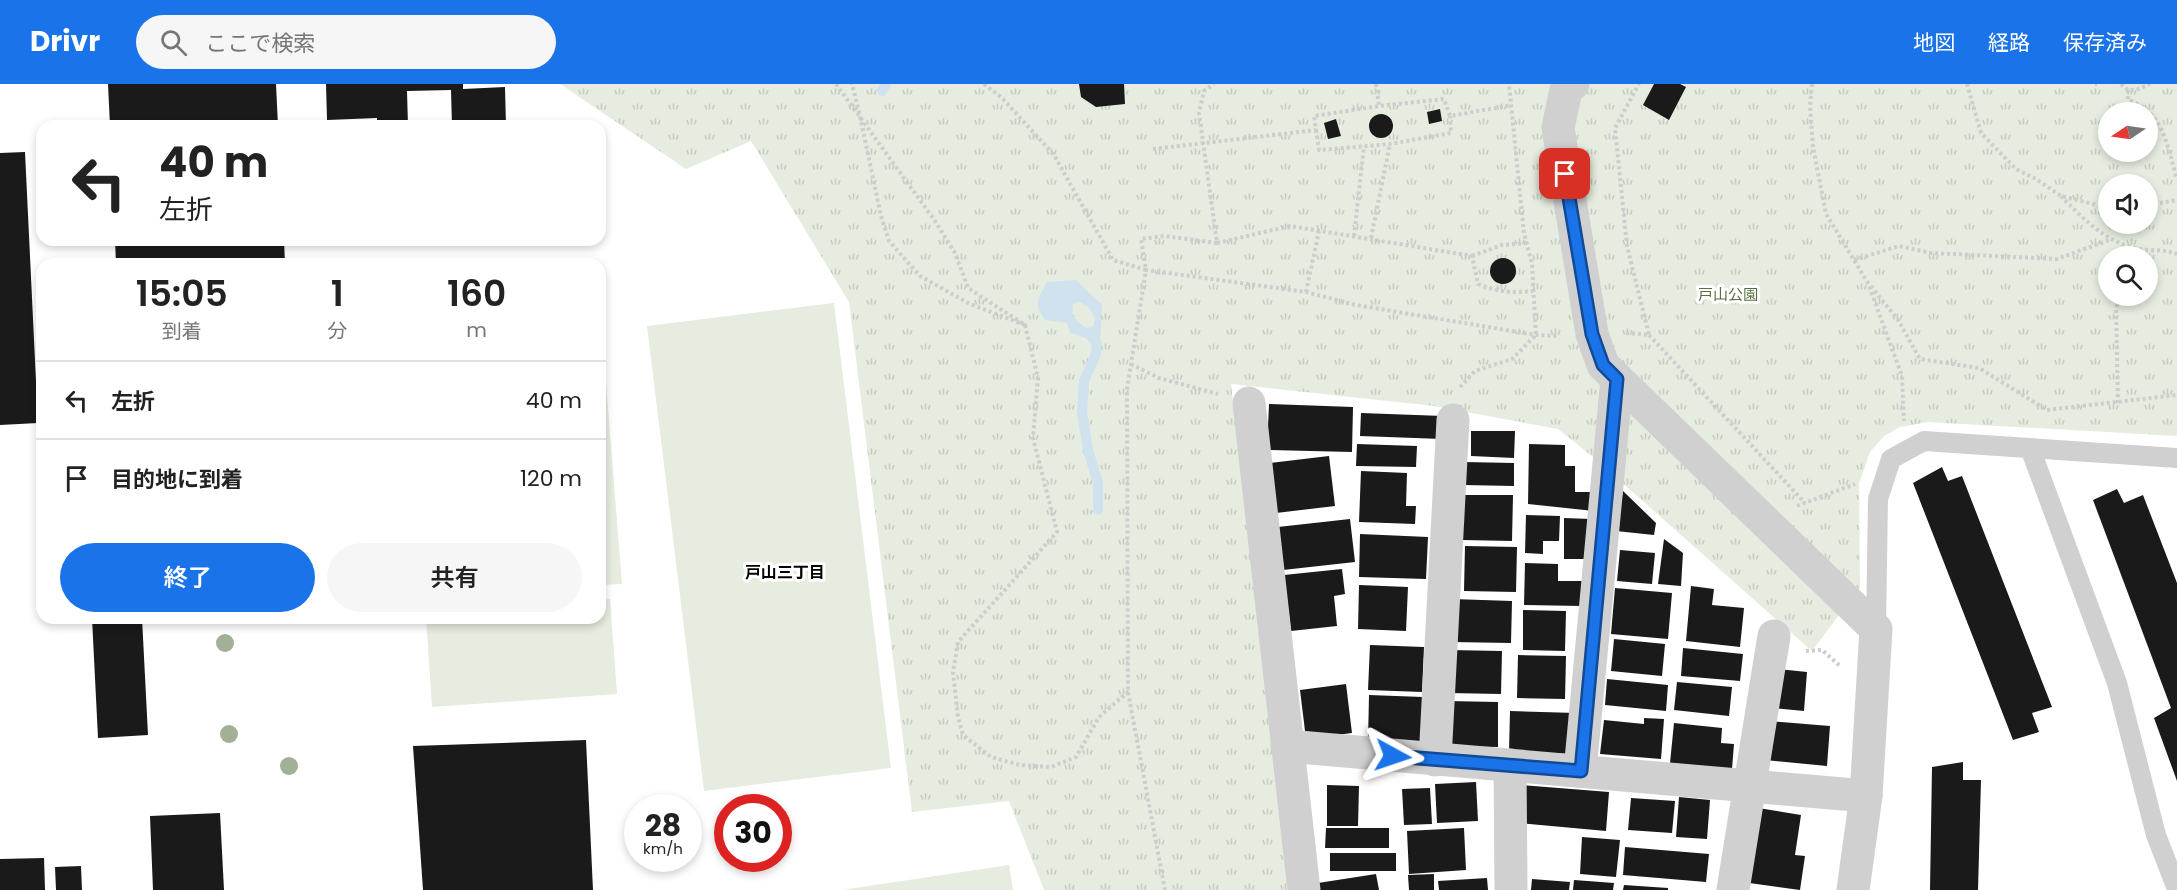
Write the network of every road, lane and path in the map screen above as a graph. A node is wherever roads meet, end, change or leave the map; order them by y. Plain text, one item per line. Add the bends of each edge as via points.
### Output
1 (836, 84) edge
2 (852, 84) edge
3 (984, 84) edge
4 (1214, 84) edge
5 (1376, 84) edge
6 (1509, 84) edge
7 (1573, 84) edge
8 (1639, 84) edge
9 (1812, 84) edge
10 (1967, 84) edge
11 (2121, 84) edge
12 (2150, 84) edge
13 (2128, 90) junction
14 (1512, 105) junction
15 (1379, 106) junction
16 (860, 116) junction
17 (1450, 116) junction
18 (1316, 130) junction
19 (1203, 143) junction
20 (1390, 144) junction
21 (1364, 146) junction
22 (1153, 148) dead end
23 (2177, 178) edge
24 (2061, 196) junction
25 (2177, 200) edge
26 (2158, 203) edge
27 (2098, 205) edge
28 (1319, 231) junction
29 (1354, 236) junction
30 (1371, 238) junction
31 (2112, 239) junction
32 (1217, 243) junction
33 (1527, 243) junction
34 (2130, 246) edge
35 (2158, 250) edge
36 (2177, 254) edge
37 (1472, 255) junction
38 (1854, 260) junction
39 (1868, 283) junction
40 (1533, 291) junction
41 (1306, 292) dead end
42 (2117, 306) edge
43 (1025, 326) junction
44 (1620, 332) dead end
45 (1649, 335) junction
46 (1131, 364) dead end
47 (1617, 379) junction
48 (2177, 395) edge
49 (1249, 403) joint
50 (2118, 403) junction
51 (1454, 420) joint
52 (2030, 448) junction
53 (1905, 451) junction
54 (2177, 458) edge
55 (1859, 483) dead end
56 (1805, 502) junction
57 (1763, 520) junction
58 (1876, 629) junction
59 (1786, 640) joint
60 (1843, 669) dead end
61 (1128, 693) dead end
62 (1287, 746) junction
63 (1435, 760) junction
64 (1510, 765) junction
65 (1581, 771) junction
66 (1750, 785) junction
67 (1866, 796) junction
68 (2177, 889) edge
69 (1304, 890) edge
70 (1510, 890) edge
71 (1733, 890) edge
72 (1853, 890) edge

1 - 16 path
2 - 16 path
3 - 32 path via 1054,155 1113,260 1146,270 1141,239 1164,236
4 - 19 path via 1204,91 1200,113
5 - 15 path
6 - 14 path
7 - 47 street via 1566,90 1558,129 1592,334 1603,365
8 - 45 path via 1614,128 1627,246
9 - 38 path via 1813,147 1826,214
10 - 24 path via 1980,133 2016,169
11 - 13 path
12 - 13 path
13 - 23 path via 2128,100 2142,105 2160,126
14 - 17 path
14 - 33 path
15 - 17 path via 1444,99
15 - 18 path via 1314,116
16 - 43 path via 955,253 968,288
16 - 43 path via 889,241 920,276 970,304
17 - 20 path via 1451,133
18 - 19 path
18 - 21 path via 1319,150
19 - 22 path
19 - 32 path
20 - 21 path
20 - 30 path
21 - 29 path
24 - 27 path
24 - 31 path via 2084,220
25 - 26 path
28 - 29 path
28 - 32 path via 1290,226
28 - 41 path
29 - 30 path
30 - 37 path
31 - 34 path
31 - 38 path via 2057,260 1931,253 1899,246
33 - 37 path via 1502,245
33 - 40 path
35 - 36 path
37 - 40 path via 1478,284 1511,293
38 - 39 path
39 - 50 path via 1898,320 1920,358 1979,368 2047,410
39 - 53 path via 1902,376
40 - 51 path via 1536,335 1512,359 1475,371 1460,385
42 - 50 path
43 - 61 path via 1038,378 1034,438 1058,532 958,642 953,672 963,735 991,757 1020,765 1052,767 1076,757 1099,717
44 - 45 path
45 - 56 path
46 - 49 path via 1159,378
47 - 57 street
47 - 65 street
48 - 50 path
49 - 62 street
51 - 63 street
52 - 53 lane via 1924,441
52 - 54 lane
52 - 68 lane via 2117,683 2156,835
53 - 58 lane via 1891,459 1878,499
55 - 56 path
56 - 57 path
57 - 58 street
58 - 67 street
59 - 60 path via 1806,651 1822,650
59 - 66 street
62 - 63 street
62 - 69 street
63 - 64 street
64 - 65 street
64 - 70 street
65 - 66 street
66 - 67 street
66 - 71 street
67 - 72 street

